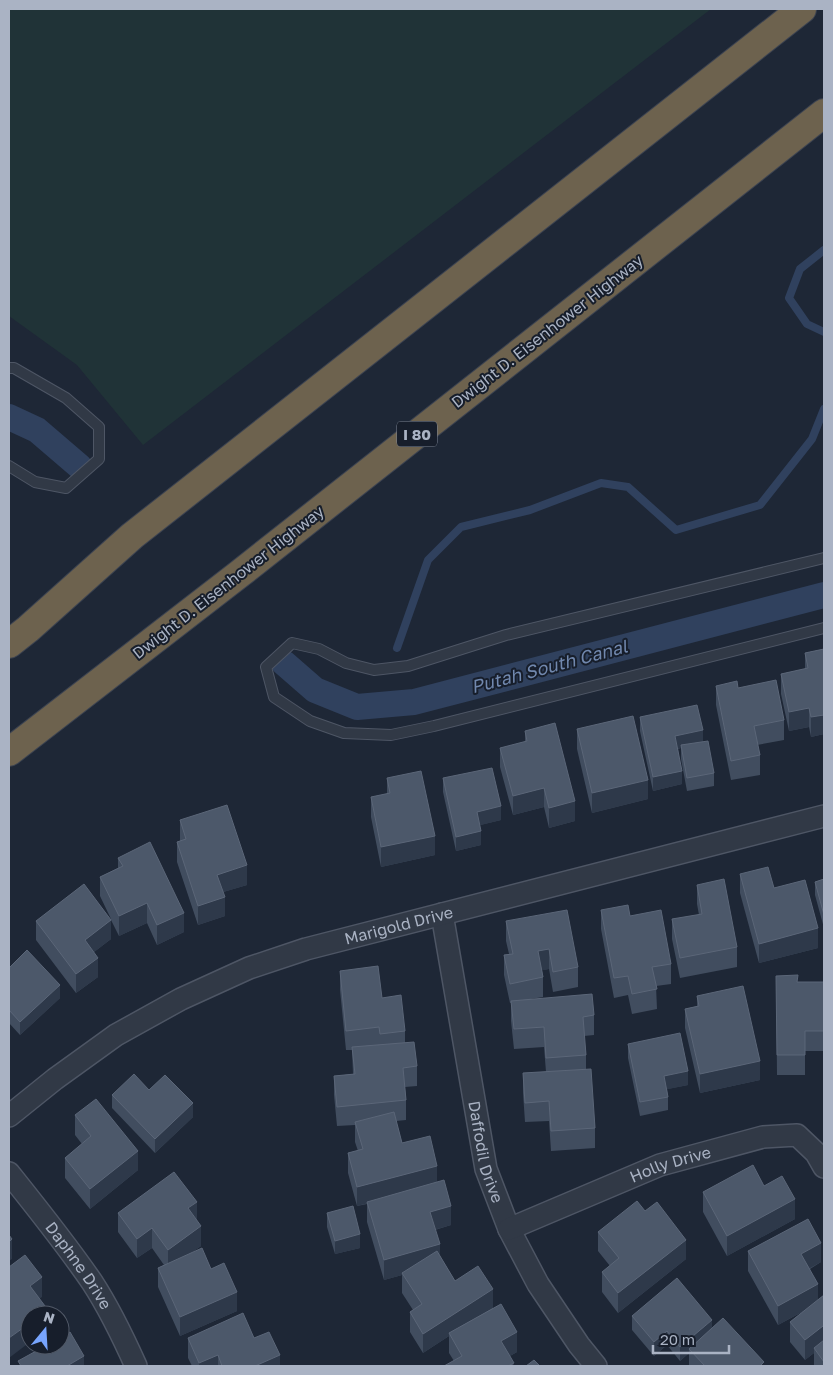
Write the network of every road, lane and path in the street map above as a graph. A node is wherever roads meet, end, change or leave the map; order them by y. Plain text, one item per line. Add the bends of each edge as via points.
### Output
1 (802, 9) edge
2 (824, 113) edge
3 (9, 368) edge
4 (9, 466) edge
5 (824, 558) edge
6 (824, 628) edge
7 (9, 644) edge
8 (9, 752) edge
9 (824, 816) edge
10 (442, 914) junction
11 (9, 1116) edge
12 (824, 1167) edge
13 (9, 1173) edge
14 (509, 1229) junction
15 (136, 1366) edge
16 (596, 1366) edge

1 - 7 highway via 132,536
2 - 8 highway, Dwight D. Eisenhower Highway / I 80
3 - 4 lane via 66,398 99,427 99,459 66,488 36,482
5 - 6 lane via 506,635 408,666 374,670 346,663 319,649 292,643 266,667 274,696 310,721 344,733 391,735
9 - 10 street, Marigold Drive
10 - 11 street, Marigold Drive via 298,952 249,968 182,998 116,1035
10 - 14 street, Daffodil Drive via 486,1169
12 - 14 street, Holly Drive via 816,1153 797,1135 763,1137 660,1165
13 - 15 street, Daphne Drive via 93,1283
14 - 16 street, Daffodil Drive via 538,1284

